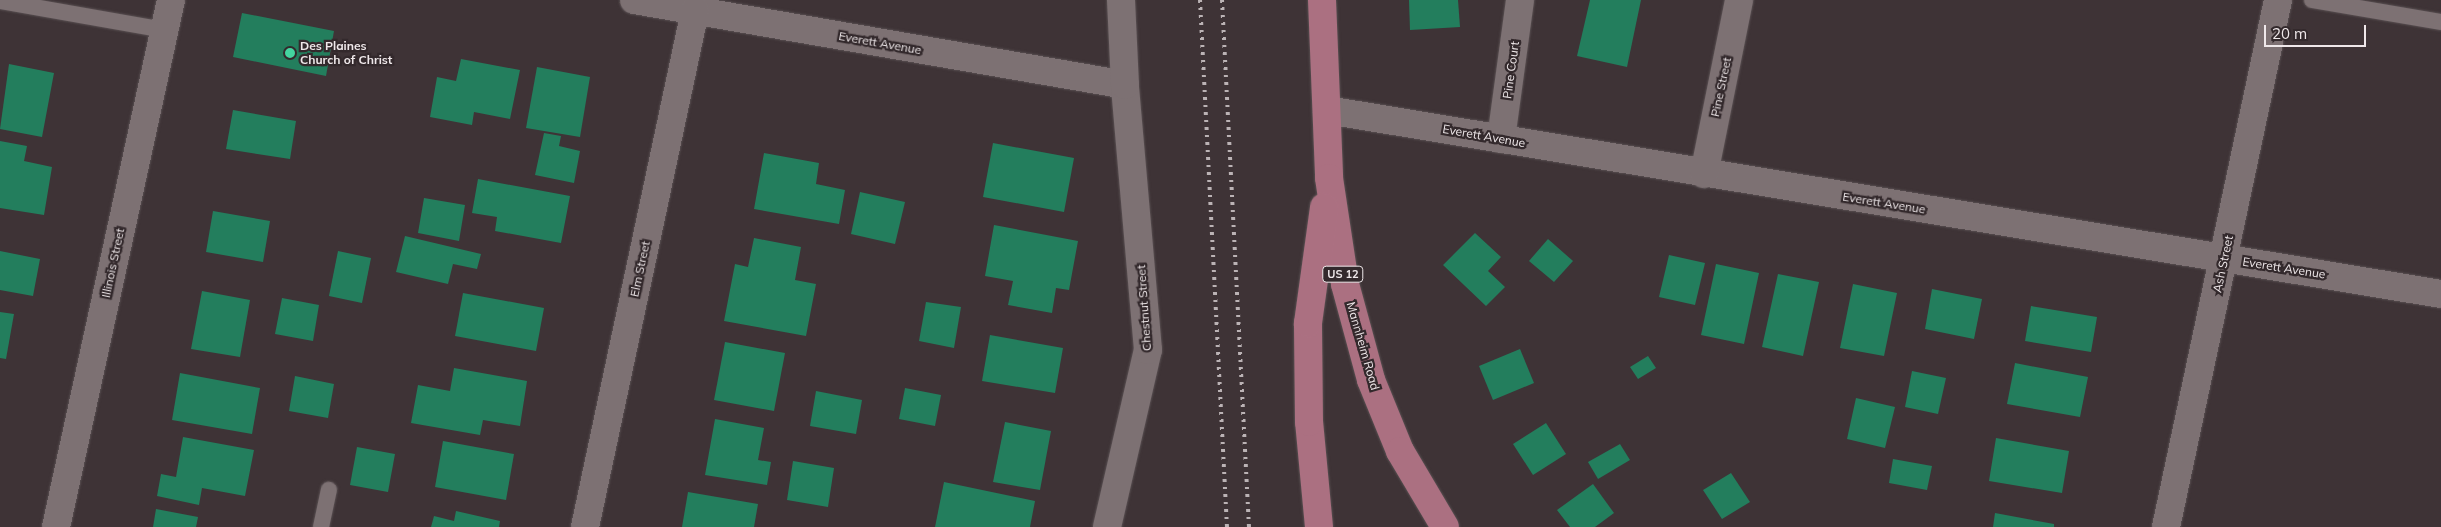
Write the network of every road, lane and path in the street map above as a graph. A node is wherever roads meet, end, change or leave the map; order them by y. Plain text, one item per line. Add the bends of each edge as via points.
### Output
1 (170, 0) edge
2 (634, 0) edge
3 (1121, 0) edge
4 (1322, 0) edge
5 (1520, 0) edge
6 (1739, 0) edge
7 (2278, 0) edge
8 (2312, 0) edge
9 (0, 1) edge
10 (694, 10) junction
11 (2441, 22) edge
12 (164, 30) junction
13 (1125, 85) junction
14 (1327, 110) junction
15 (1501, 139) junction
16 (1704, 174) junction
17 (1329, 178) junction
18 (2224, 259) junction
19 (2441, 294) edge
20 (328, 490) dead end
21 (56, 527) edge
22 (321, 527) edge
23 (585, 527) edge
24 (1108, 527) edge
25 (1319, 527) edge
26 (1445, 527) edge
27 (2166, 527) edge

1 - 12 street, Illinois Street
2 - 10 street, Everett Avenue
3 - 13 street, Chestnut Street
4 - 14 main road, Mannheim Road / US 12
5 - 15 street, Pine Court
6 - 16 street, Pine Street
7 - 18 street, Ash Street
8 - 11 lane
9 - 12 lane
10 - 13 street, Everett Avenue
10 - 23 street, Elm Street
12 - 21 street, Illinois Street
13 - 24 street, Chestnut Street via 1148,350
14 - 15 street, Everett Avenue
14 - 17 main road, Mannheim Road / US 12
15 - 16 street, Everett Avenue
16 - 18 street, Everett Avenue
17 - 25 main road via 1308,323 1309,422
17 - 26 main road, Mannheim Road / US 12 via 1345,284 1371,380 1400,452
18 - 19 street, Everett Avenue
18 - 27 street, Ash Street
20 - 22 lane

